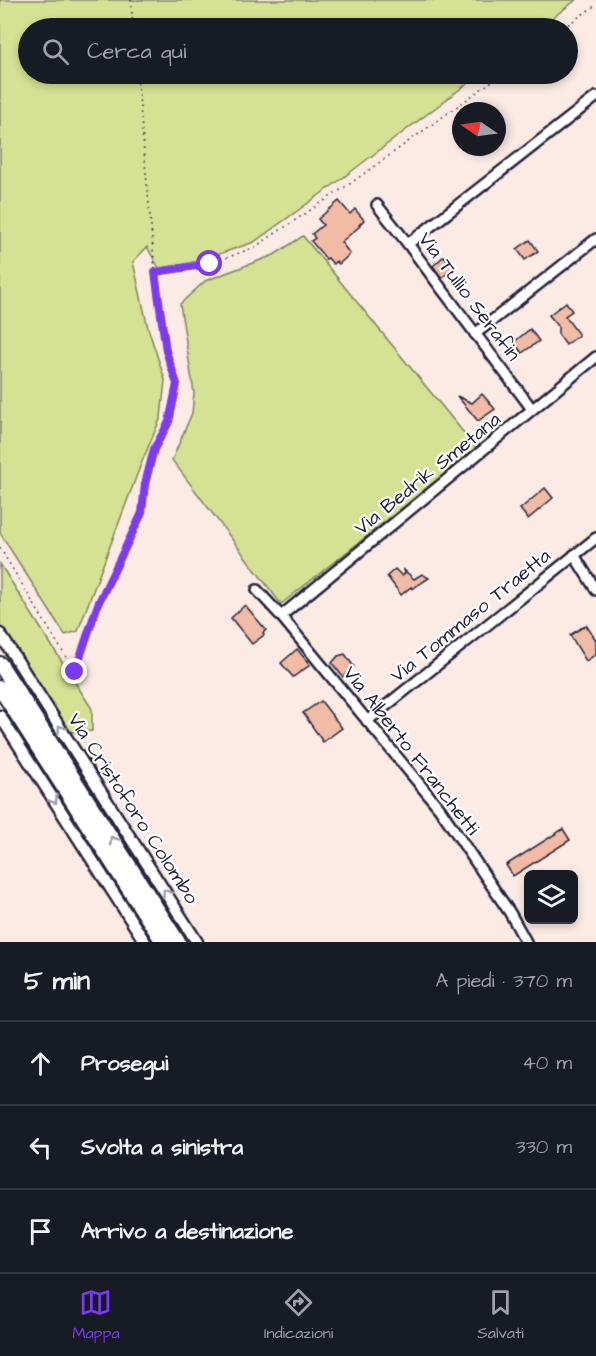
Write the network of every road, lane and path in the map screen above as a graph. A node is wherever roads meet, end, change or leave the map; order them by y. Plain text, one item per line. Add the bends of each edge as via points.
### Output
1 (131, 0) edge
2 (596, 5) edge
3 (132, 18) edge
4 (577, 18) edge
5 (138, 84) edge
6 (487, 84) edge
7 (596, 97) edge
8 (377, 205) dead end
9 (596, 239) edge
10 (408, 244) junction
11 (155, 272) junction
12 (476, 334) junction
13 (596, 357) edge
14 (532, 409) junction
15 (596, 538) edge
16 (0, 548) edge
17 (574, 555) junction
18 (257, 590) dead end
19 (596, 590) edge
20 (281, 616) junction
21 (0, 634) edge
22 (0, 664) edge
23 (0, 688) edge
24 (0, 716) edge
25 (367, 721) junction
26 (145, 942) edge
27 (163, 942) edge
28 (178, 942) edge
29 (197, 942) edge
30 (526, 942) edge

1 - 3 path
2 - 4 path
5 - 11 path
6 - 11 path via 255,247 210,264
7 - 10 street
8 - 10 street, Via Tullio Serafin
9 - 12 street
10 - 12 street, Via Tullio Serafin
11 - 16 path via 166,351 177,384 169,422 154,449 142,513 98,604 75,672
12 - 14 street, Via Tullio Serafin
13 - 14 street, Via Bedrik Smetana
14 - 20 street, Via Bedrik Smetana
15 - 17 street, Via Tommaso Traetta
17 - 19 street
17 - 25 street, Via Tommaso Traetta
18 - 20 street, Via Alberto Franchetti
20 - 25 street, Via Alberto Franchetti
29 -> 21 street, Via Cristoforo Colombo
28 -> 22 main road, Via Cristoforo Colombo
23 - 27 main road
24 -> 26 street
25 - 30 street, Via Alberto Franchetti via 440,809

